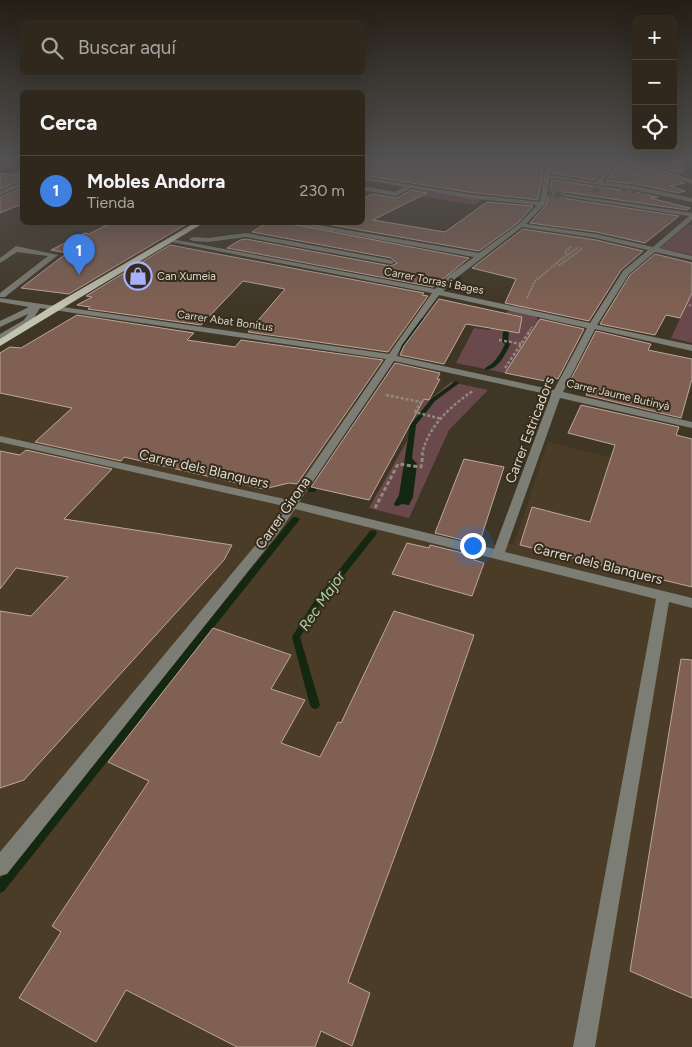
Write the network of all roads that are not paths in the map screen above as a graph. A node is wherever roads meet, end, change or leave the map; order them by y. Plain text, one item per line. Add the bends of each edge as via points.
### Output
1 (538, 208) edge
2 (653, 208) edge
3 (692, 216) edge
4 (197, 225) edge
5 (303, 225) edge
6 (521, 225) junction
7 (175, 239) junction
8 (652, 249) junction
9 (481, 256) junction
10 (692, 258) edge
11 (0, 261) edge
12 (391, 262) dead end
13 (437, 292) junction
14 (1, 298) edge
15 (37, 306) junction
16 (55, 308) junction
17 (30, 317) junction
18 (0, 324) edge
19 (592, 326) junction
20 (0, 334) edge
21 (0, 338) edge
22 (0, 343) edge
23 (692, 348) edge
24 (392, 358) junction
25 (557, 393) junction
26 (692, 425) edge
27 (0, 439) edge
28 (291, 504) junction
29 (498, 555) junction
30 (663, 596) junction
31 (692, 603) edge
32 (3, 857) edge
33 (584, 1047) edge

1 - 6 street, Carrer Girona
2 - 3 street
3 - 8 street, Carrer Estricadors
4 - 7 main road
5 - 9 street
6 - 8 street via 596,236
6 - 9 street, Carrer Girona
7 - 12 street via 246,235
7 - 13 street, Carrer Torras i Bages
7 - 16 main road
8 - 10 street
8 - 19 street, Carrer Estricadors via 626,273
9 - 13 street, Carrer Girona
11 - 14 street via 18,249 54,255
13 - 19 street, Carrer Torras i Bages
13 - 24 street, Carrer Girona
14 - 15 street, Carrer Abat Bonitus
15 - 16 street, Carrer Abat Bonitus
15 - 17 street
15 - 18 street
16 - 17 main road
16 - 22 main road
16 - 24 street, Carrer Abat Bonitus
17 - 20 main road
17 - 21 street
19 - 23 street, Carrer Torras i Bages
19 - 25 street, Carrer Estricadors
24 - 25 street, Carrer Jaume Butinyà
24 - 28 street, Carrer Girona
25 - 26 street, Carrer Jaume Butinyà
25 - 29 street, Carrer Estricadors
27 - 28 street, Carrer dels Blanquers
28 - 29 street, Carrer dels Blanquers
28 - 32 street, Carrer Girona via 273,532
29 - 30 street, Carrer dels Blanquers
30 - 31 street, Carrer dels Blanquers
30 - 33 street

